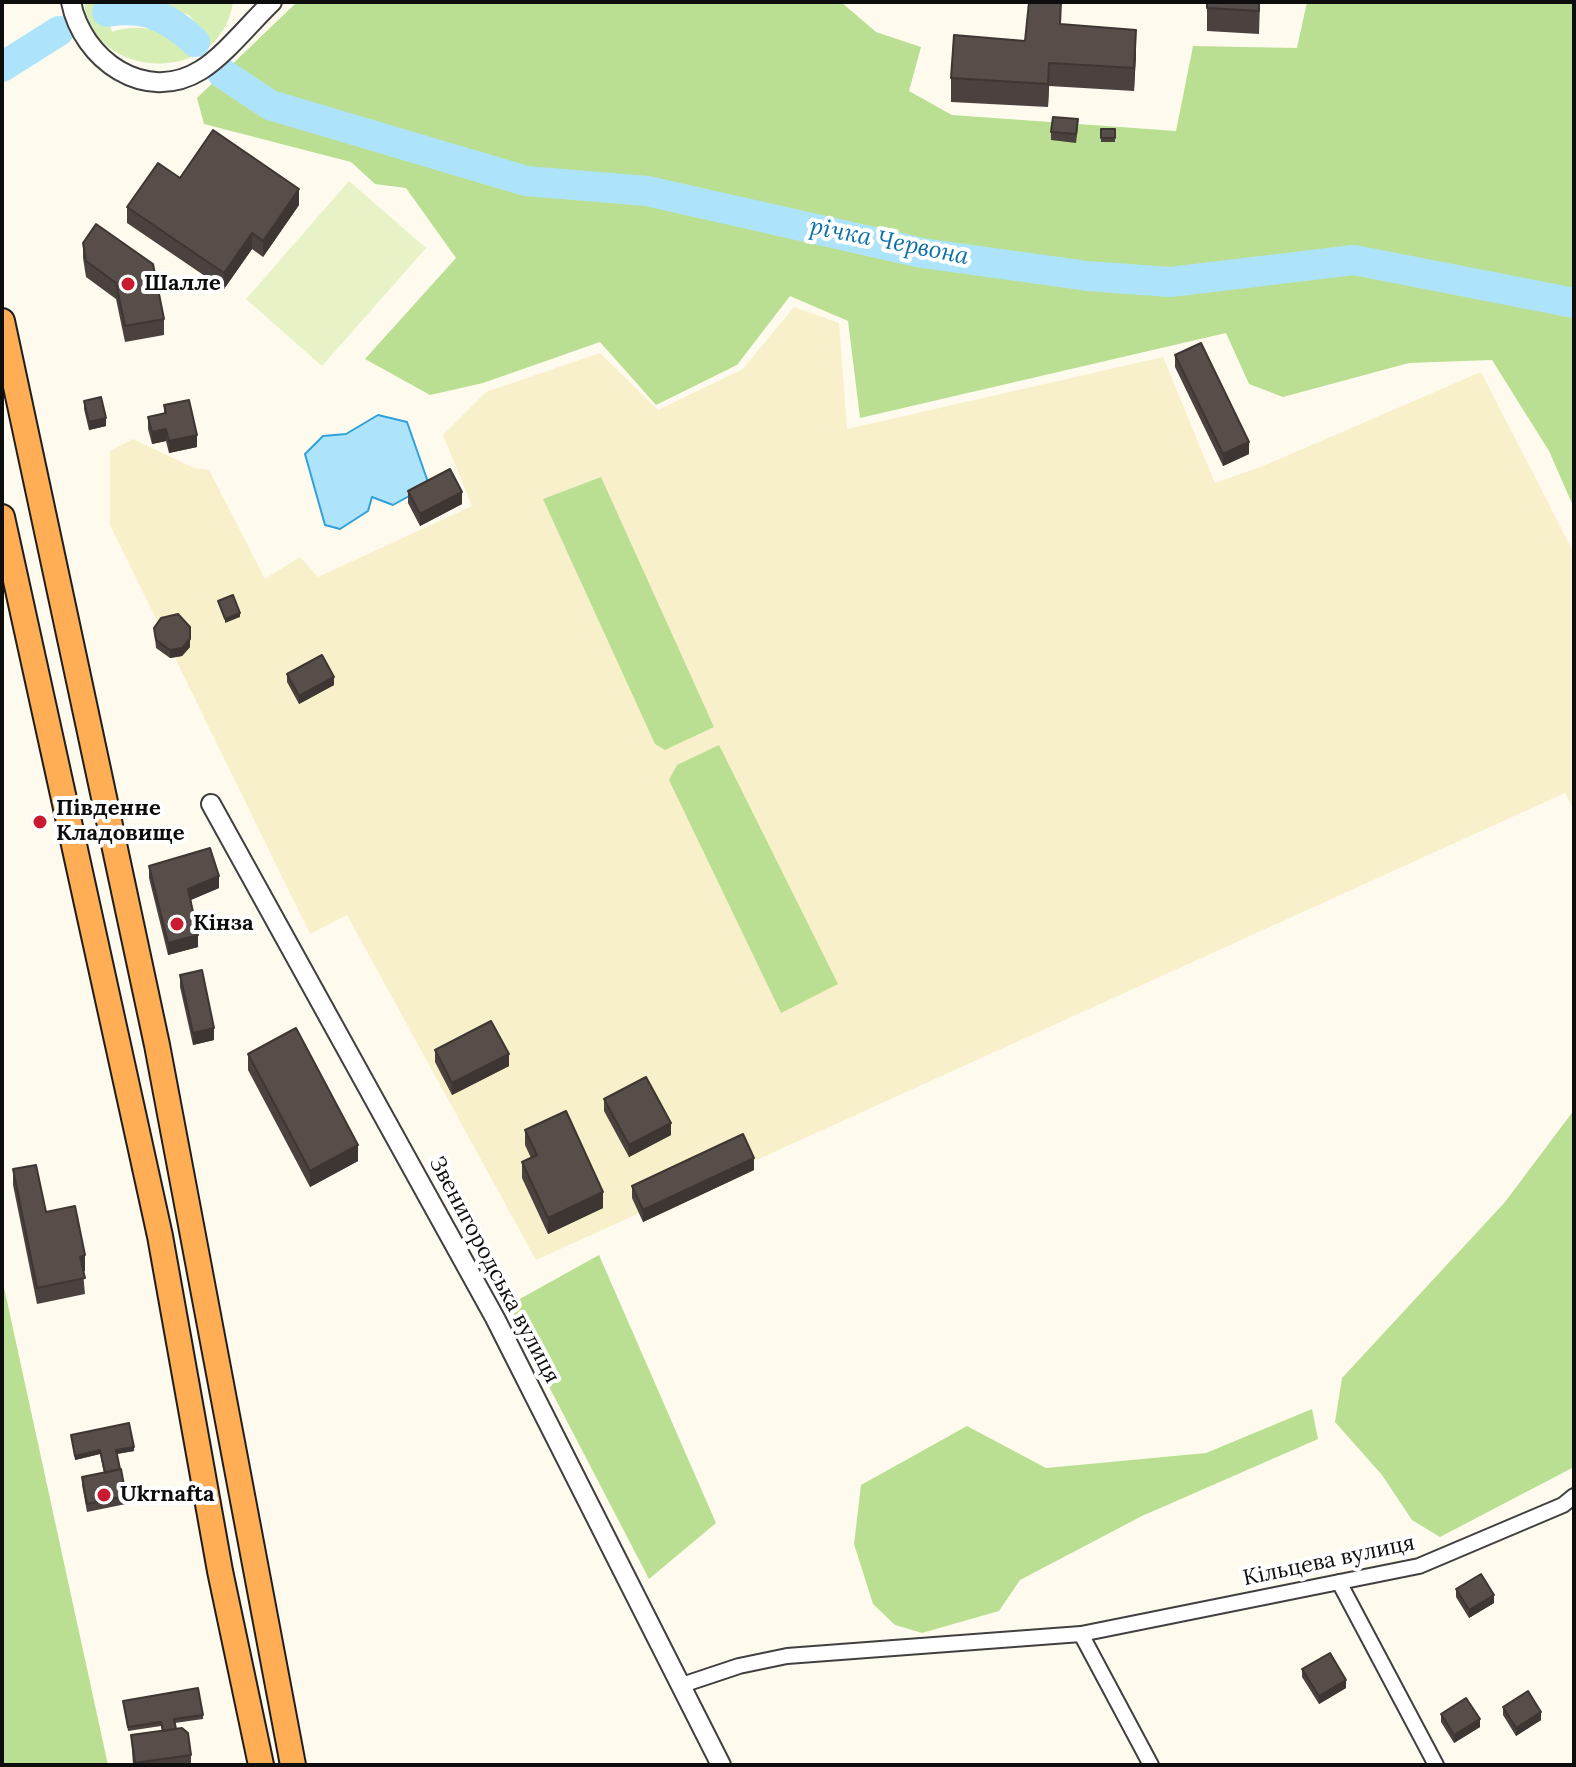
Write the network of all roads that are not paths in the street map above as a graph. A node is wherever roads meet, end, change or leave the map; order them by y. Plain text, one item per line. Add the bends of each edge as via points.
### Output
1 (71, 2) edge
2 (249, 2) edge
3 (272, 2) edge
4 (241, 31) junction
5 (2, 321) edge
6 (2, 517) edge
7 (211, 804) dead end
8 (1574, 1496) edge
9 (1339, 1582) junction
10 (1081, 1634) junction
11 (682, 1685) junction
12 (261, 1765) edge
13 (293, 1765) edge
14 (721, 1765) edge
15 (1151, 1765) edge
16 (1436, 1765) edge

1 - 4 street via 85,42 104,64 152,80 177,79 201,70
2 - 4 street
3 - 4 street
5 - 13 highway via 157,1045
6 - 12 highway via 160,1236
7 - 11 street, Звенигородська вулиця via 495,1318
8 - 9 street, Кільцева вулиця via 1419,1566
9 - 10 street, Кільцева вулиця
9 - 16 street
10 - 11 street, Кільцева вулиця via 787,1656
10 - 15 street
11 - 14 street, Звенигородська вулиця

